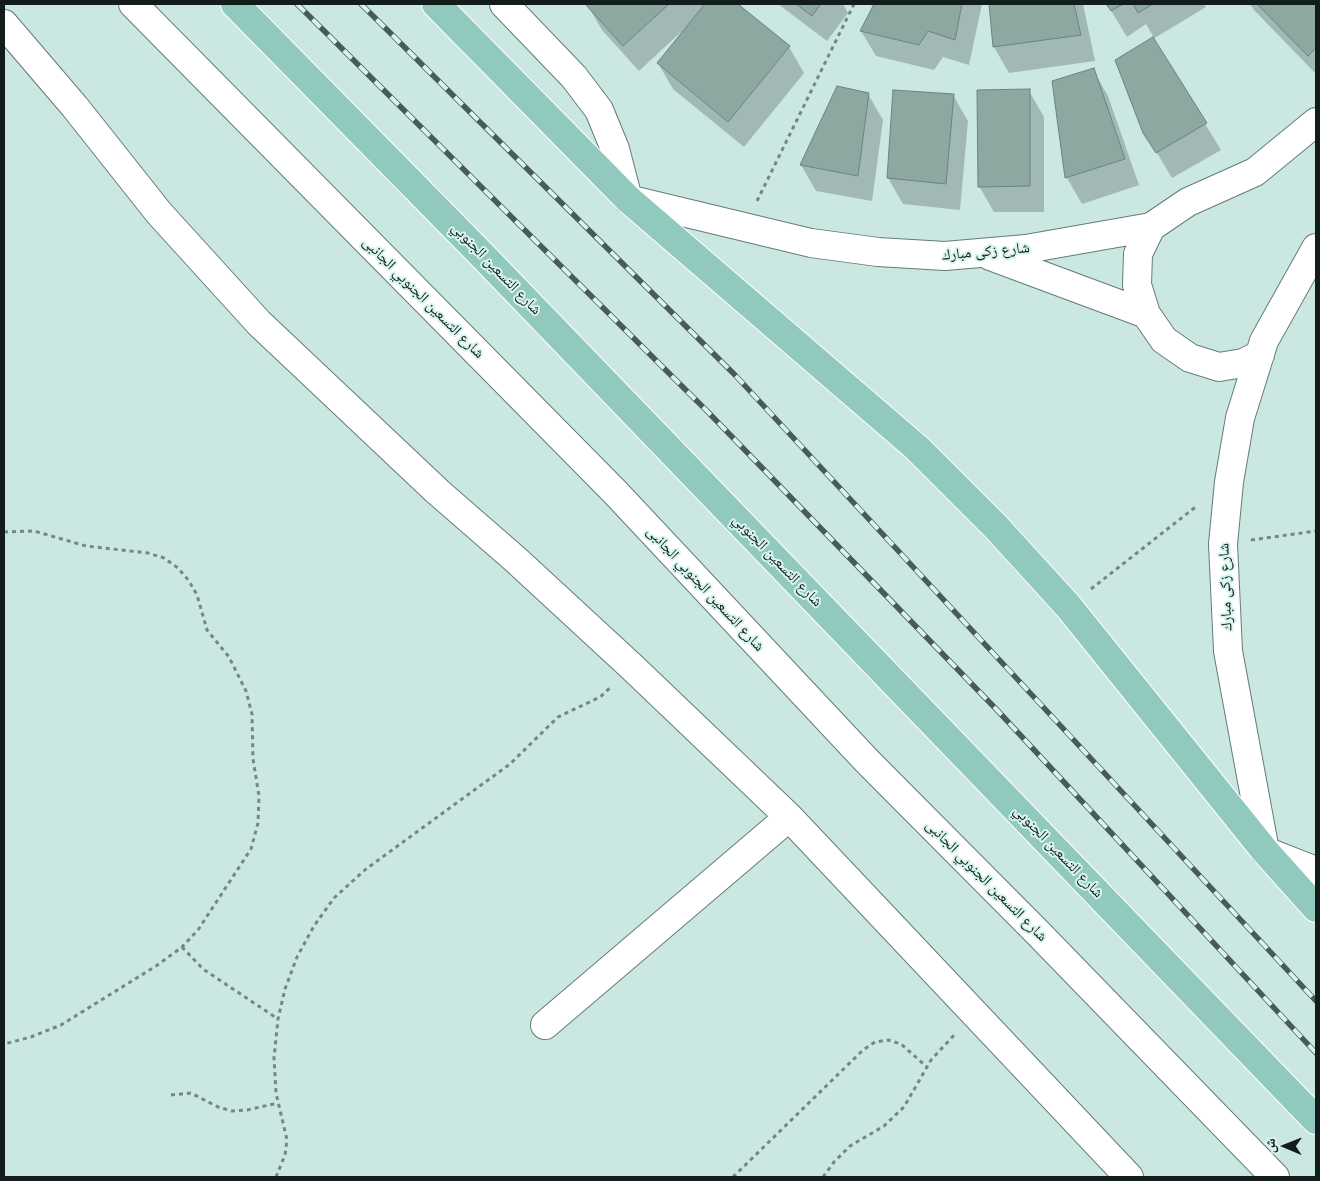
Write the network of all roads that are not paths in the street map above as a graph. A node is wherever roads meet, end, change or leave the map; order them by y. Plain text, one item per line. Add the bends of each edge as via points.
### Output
1 (133, 4) edge
2 (236, 4) edge
3 (436, 4) edge
4 (504, 4) edge
5 (4, 24) edge
6 (1316, 122) edge
7 (628, 199) junction
8 (1151, 228) junction
9 (1316, 248) edge
10 (982, 253) junction
11 (1146, 314) junction
12 (1260, 355) junction
13 (789, 818) junction
14 (1265, 851) junction
15 (1316, 871) edge
16 (1316, 908) edge
17 (545, 1025) dead end
18 (1316, 1120) edge
19 (1129, 1177) edge
20 (1275, 1177) edge

1 - 20 street, شارع التسعين الجنوبي الجانبى via 615,492 867,761
2 - 18 main road, شارع التسعين الجنوبي via 502,275
3 - 7 main road
4 - 7 street via 574,77 599,110 615,149
5 - 13 street via 159,213 259,323 632,667
6 - 8 street, شارع زكى مبارك via 1255,172 1188,202
7 - 10 street, شارع زكى مبارك via 811,243 945,256
7 - 14 main road via 917,448 996,527 1068,606
8 - 10 street, شارع زكى مبارك via 1064,244
8 - 11 street via 1138,254 1136,285
9 - 12 street, شارع زكى مبارك via 1264,340
10 - 11 street
11 - 12 street via 1164,340 1190,358 1219,368
12 - 14 street, شارع زكى مبارك via 1240,418 1223,544 1228,651
13 - 17 street
13 - 19 street
14 - 15 street
14 - 16 main road

